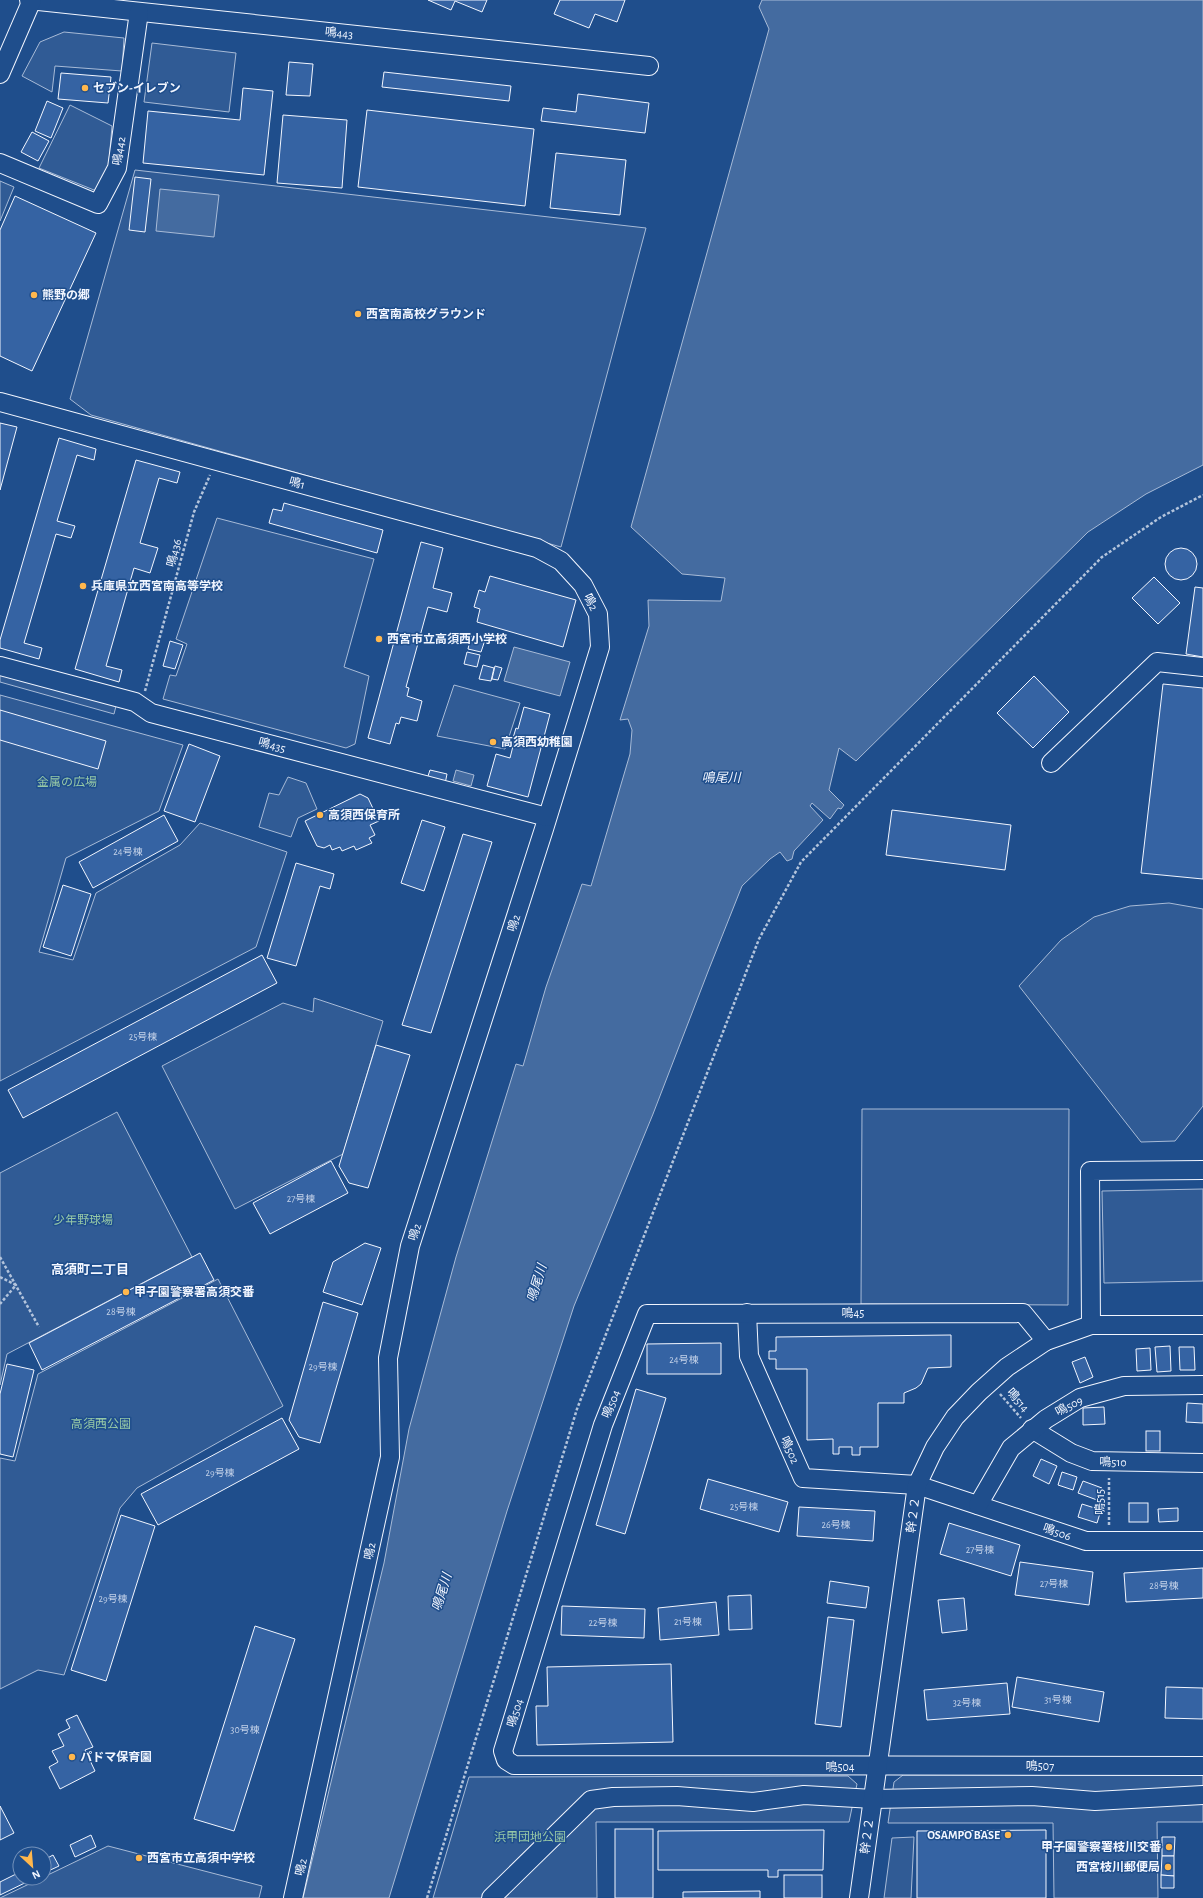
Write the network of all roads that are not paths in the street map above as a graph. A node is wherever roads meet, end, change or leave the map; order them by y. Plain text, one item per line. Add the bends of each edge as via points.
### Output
1 (31, 0) edge
2 (139, 12) junction
3 (649, 66) dead end
4 (0, 74) edge
5 (0, 163) edge
6 (0, 402) edge
7 (583, 584) joint
8 (0, 666) edge
9 (1203, 667) edge
10 (1051, 763) dead end
11 (547, 817) junction
12 (1203, 1170) edge
13 (747, 1313) junction
14 (647, 1314) joint
15 (1203, 1324) edge
16 (1091, 1326) junction
17 (1046, 1341) junction
18 (1203, 1385) edge
19 (1032, 1430) junction
20 (1203, 1463) edge
21 (917, 1485) junction
22 (978, 1505) junction
23 (1203, 1541) edge
24 (1203, 1766) edge
25 (877, 1767) junction
26 (1203, 1795) edge
27 (873, 1799) junction
28 (293, 1898) edge
29 (490, 1898) edge
30 (859, 1898) edge

1 - 2 street, 鳴443
1 - 4 street
2 - 3 street, 鳴443
2 - 5 street, 鳴442 via 117,168 98,204
6 - 7 street, 鳴1 via 537,548 561,561
7 - 11 street, 鳴2 via 598,614 600,647
8 - 11 street, 鳴435 via 135,702 150,713
9 - 10 street via 1157,662
11 - 28 street, 鳴2 via 410,1246 388,1358 390,1457
12 - 16 street via 1090,1171
13 - 14 street, 鳴45
13 - 17 street, 鳴45 via 1023,1313
13 - 21 street, 鳴502 via 749,1356 803,1478
14 - 25 street, 鳴504 via 603,1425 503,1751 506,1760 514,1766
15 - 16 street, 幹２２
16 - 17 street, 幹２２
17 - 21 street, 幹２２ via 990,1381 955,1416 935,1447
18 - 19 street, 鳴509 via 1124,1386 1080,1398
19 - 20 street, 鳴510 via 1092,1462
19 - 22 street, 鳴509 via 1011,1448
21 - 22 street, 鳴506
21 - 25 street, 幹２２
22 - 23 street, 鳴506 via 1086,1541
24 - 25 street, 鳴507
25 - 27 street, 幹２２
26 - 27 street via 1096,1801 1032,1796
27 - 29 street via 804,1795 753,1802 678,1796 612,1797 591,1800
27 - 30 street, 幹２２

